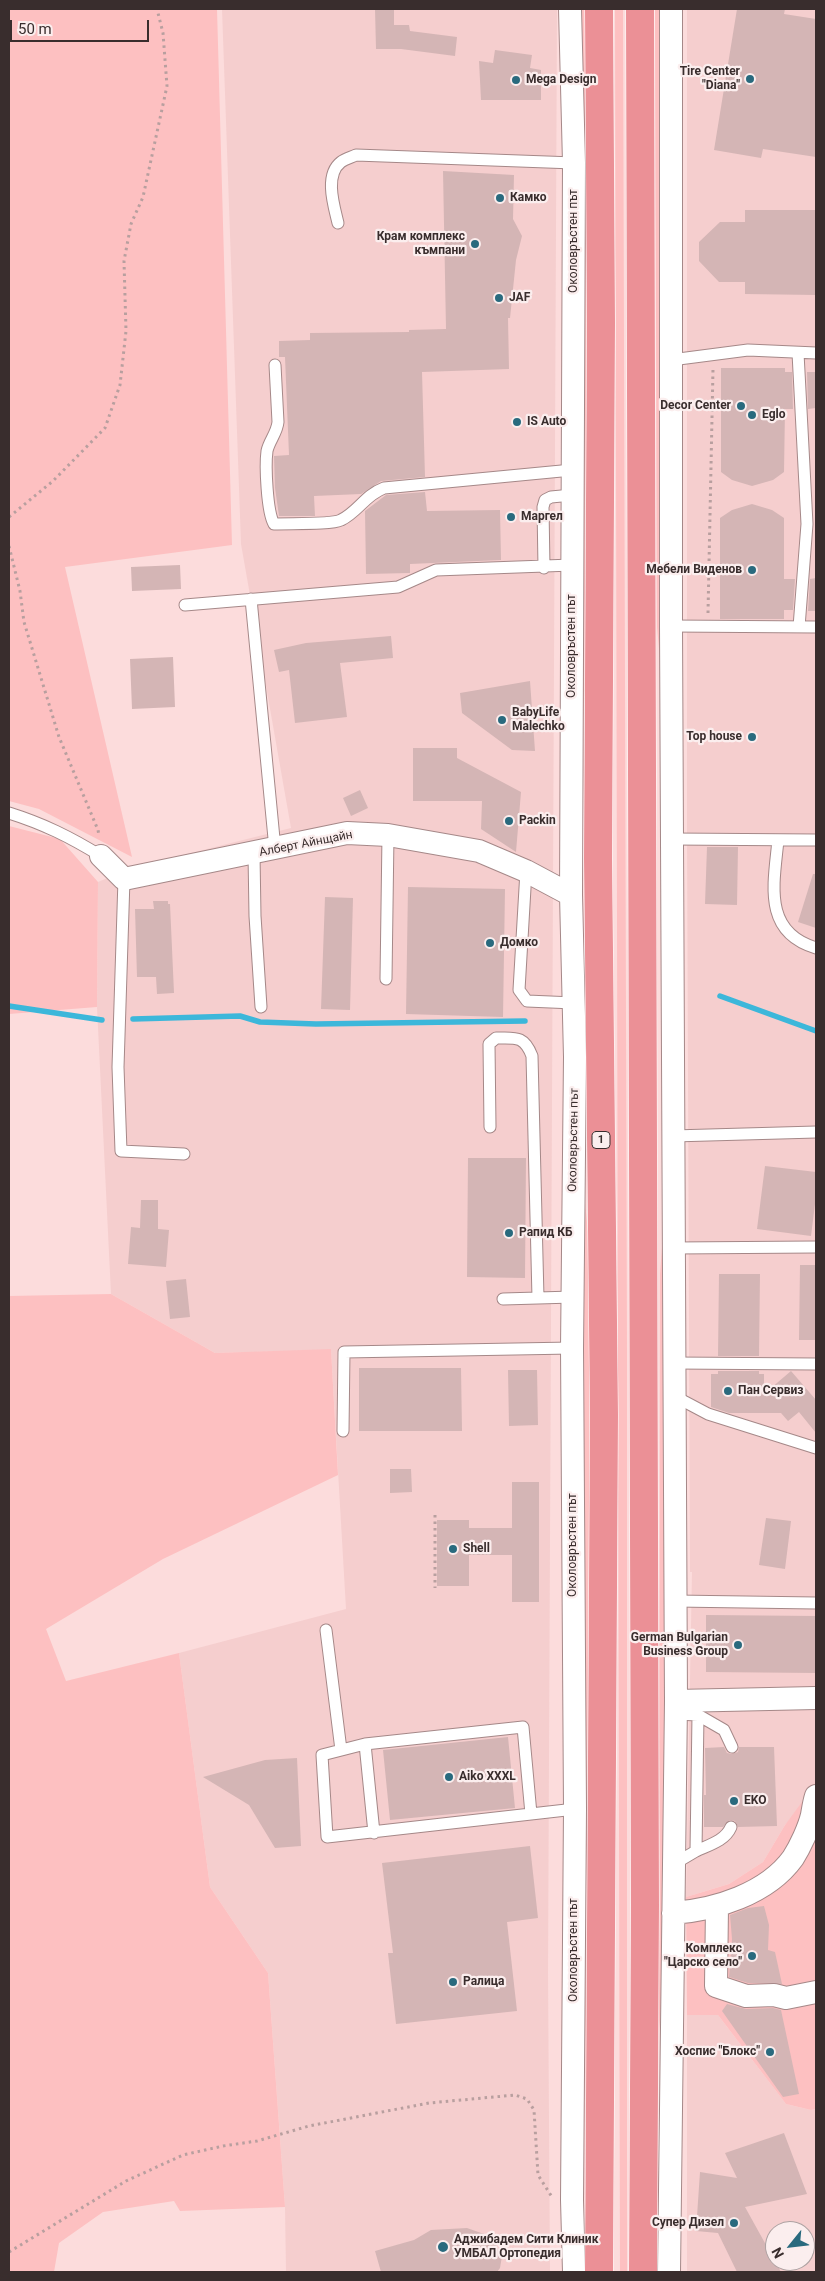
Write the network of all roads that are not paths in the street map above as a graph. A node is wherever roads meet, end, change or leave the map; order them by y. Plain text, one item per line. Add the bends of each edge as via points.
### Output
1 (570, 9) edge
2 (599, 9) edge
3 (640, 9) edge
4 (671, 9) edge
5 (574, 164) junction
6 (338, 223) dead end
7 (798, 353) junction
8 (816, 353) edge
9 (671, 360) junction
10 (275, 365) dead end
11 (572, 470) junction
12 (572, 495) junction
13 (572, 565) junction
14 (544, 568) junction
15 (251, 599) junction
16 (185, 604) dead end
17 (671, 626) junction
18 (799, 626) junction
19 (816, 627) edge
20 (9, 813) edge
21 (388, 835) junction
22 (672, 839) junction
23 (778, 840) junction
24 (816, 840) edge
25 (264, 851) junction
26 (101, 856) joint
27 (526, 871) junction
28 (124, 879) junction
29 (571, 895) junction
30 (816, 948) edge
31 (386, 979) dead end
32 (574, 1003) junction
33 (261, 1007) dead end
34 (490, 1127) dead end
35 (816, 1132) edge
36 (673, 1136) junction
37 (184, 1154) dead end
38 (816, 1247) edge
39 (674, 1248) junction
40 (573, 1297) junction
41 (538, 1298) junction
42 (504, 1299) dead end
43 (572, 1348) junction
44 (674, 1363) junction
45 (816, 1364) edge
46 (674, 1396) junction
47 (343, 1431) dead end
48 (816, 1448) edge
49 (675, 1601) junction
50 (816, 1603) edge
51 (326, 1630) dead end
52 (816, 1698) edge
53 (675, 1708) junction
54 (698, 1715) junction
55 (365, 1744) junction
56 (732, 1747) dead end
57 (341, 1750) junction
58 (816, 1796) edge
59 (575, 1809) junction
60 (531, 1814) junction
61 (730, 1827) dead end
62 (374, 1832) junction
63 (696, 1851) junction
64 (674, 1864) junction
65 (717, 1906) junction
66 (673, 1914) junction
67 (816, 1992) edge
68 (642, 2147) junction
69 (574, 2272) edge
70 (599, 2272) edge
71 (643, 2272) edge
72 (662, 2272) edge
73 (668, 2272) edge

1 - 5 street, Околовръстен път
2 - 70 highway, Околовръстен път / 1 via 598,858 604,1415
3 - 68 highway via 645,1844
4 - 9 street
5 - 6 lane via 356,156 340,162 332,179 332,200
5 - 11 street, Околовръстен път
7 - 8 lane
7 - 9 lane via 748,350
7 - 18 lane via 807,524
9 - 17 street
10 - 11 lane via 278,422 267,452 268,506 274,524 339,521 366,497 384,488
11 - 12 street, Околовръстен път
12 - 13 street, Околовръстен път
12 - 14 lane via 545,500
13 - 14 lane
13 - 29 street, Околовръстен път
14 - 15 lane via 436,570 398,587
15 - 16 lane
15 - 25 lane
17 - 18 lane
17 - 22 street
18 - 19 lane
20 - 26 lane via 65,834
21 - 25 street, Алберт Айнщайн via 347,833
21 - 27 street, Алберт Айнщайн via 479,851
21 - 31 lane
22 - 23 lane
22 - 36 street
23 - 24 lane
23 - 30 lane via 773,899 784,928 804,944
25 - 28 street, Алберт Айнщайн
25 - 33 lane via 255,916
26 - 28 street
27 - 29 street, Алберт Айнщайн
27 - 32 lane via 518,990 527,1001
28 - 37 lane via 118,1067 121,1151
29 - 32 street, Околовръстен път
32 - 40 street, Околовръстен път
34 - 41 lane via 489,1044 496,1038 517,1038 527,1044 532,1056
35 - 36 lane
36 - 39 street
38 - 39 lane
39 - 44 street
40 - 41 lane
40 - 43 street, Околовръстен път
41 - 42 lane
43 - 47 lane via 344,1352
43 - 59 street, Околовръстен път
44 - 45 lane
44 - 46 street
46 - 48 lane via 708,1414
46 - 49 street
49 - 50 lane
49 - 53 street
51 - 57 lane
52 - 53 street
53 - 54 lane
53 - 64 street
54 - 56 lane via 724,1730
54 - 63 lane
55 - 57 lane
55 - 60 lane via 523,1727
55 - 62 lane
57 - 62 lane via 322,1755 327,1837
58 - 65 street via 812,1817 793,1857 774,1878
59 - 60 lane
59 - 69 street, Околовръстен път
60 - 62 lane
61 - 63 lane via 728,1834
63 - 64 lane
64 - 66 street
65 - 66 street
65 - 67 street via 716,1986 746,1996 786,1998
66 - 73 street
68 - 71 highway
68 - 72 highway

